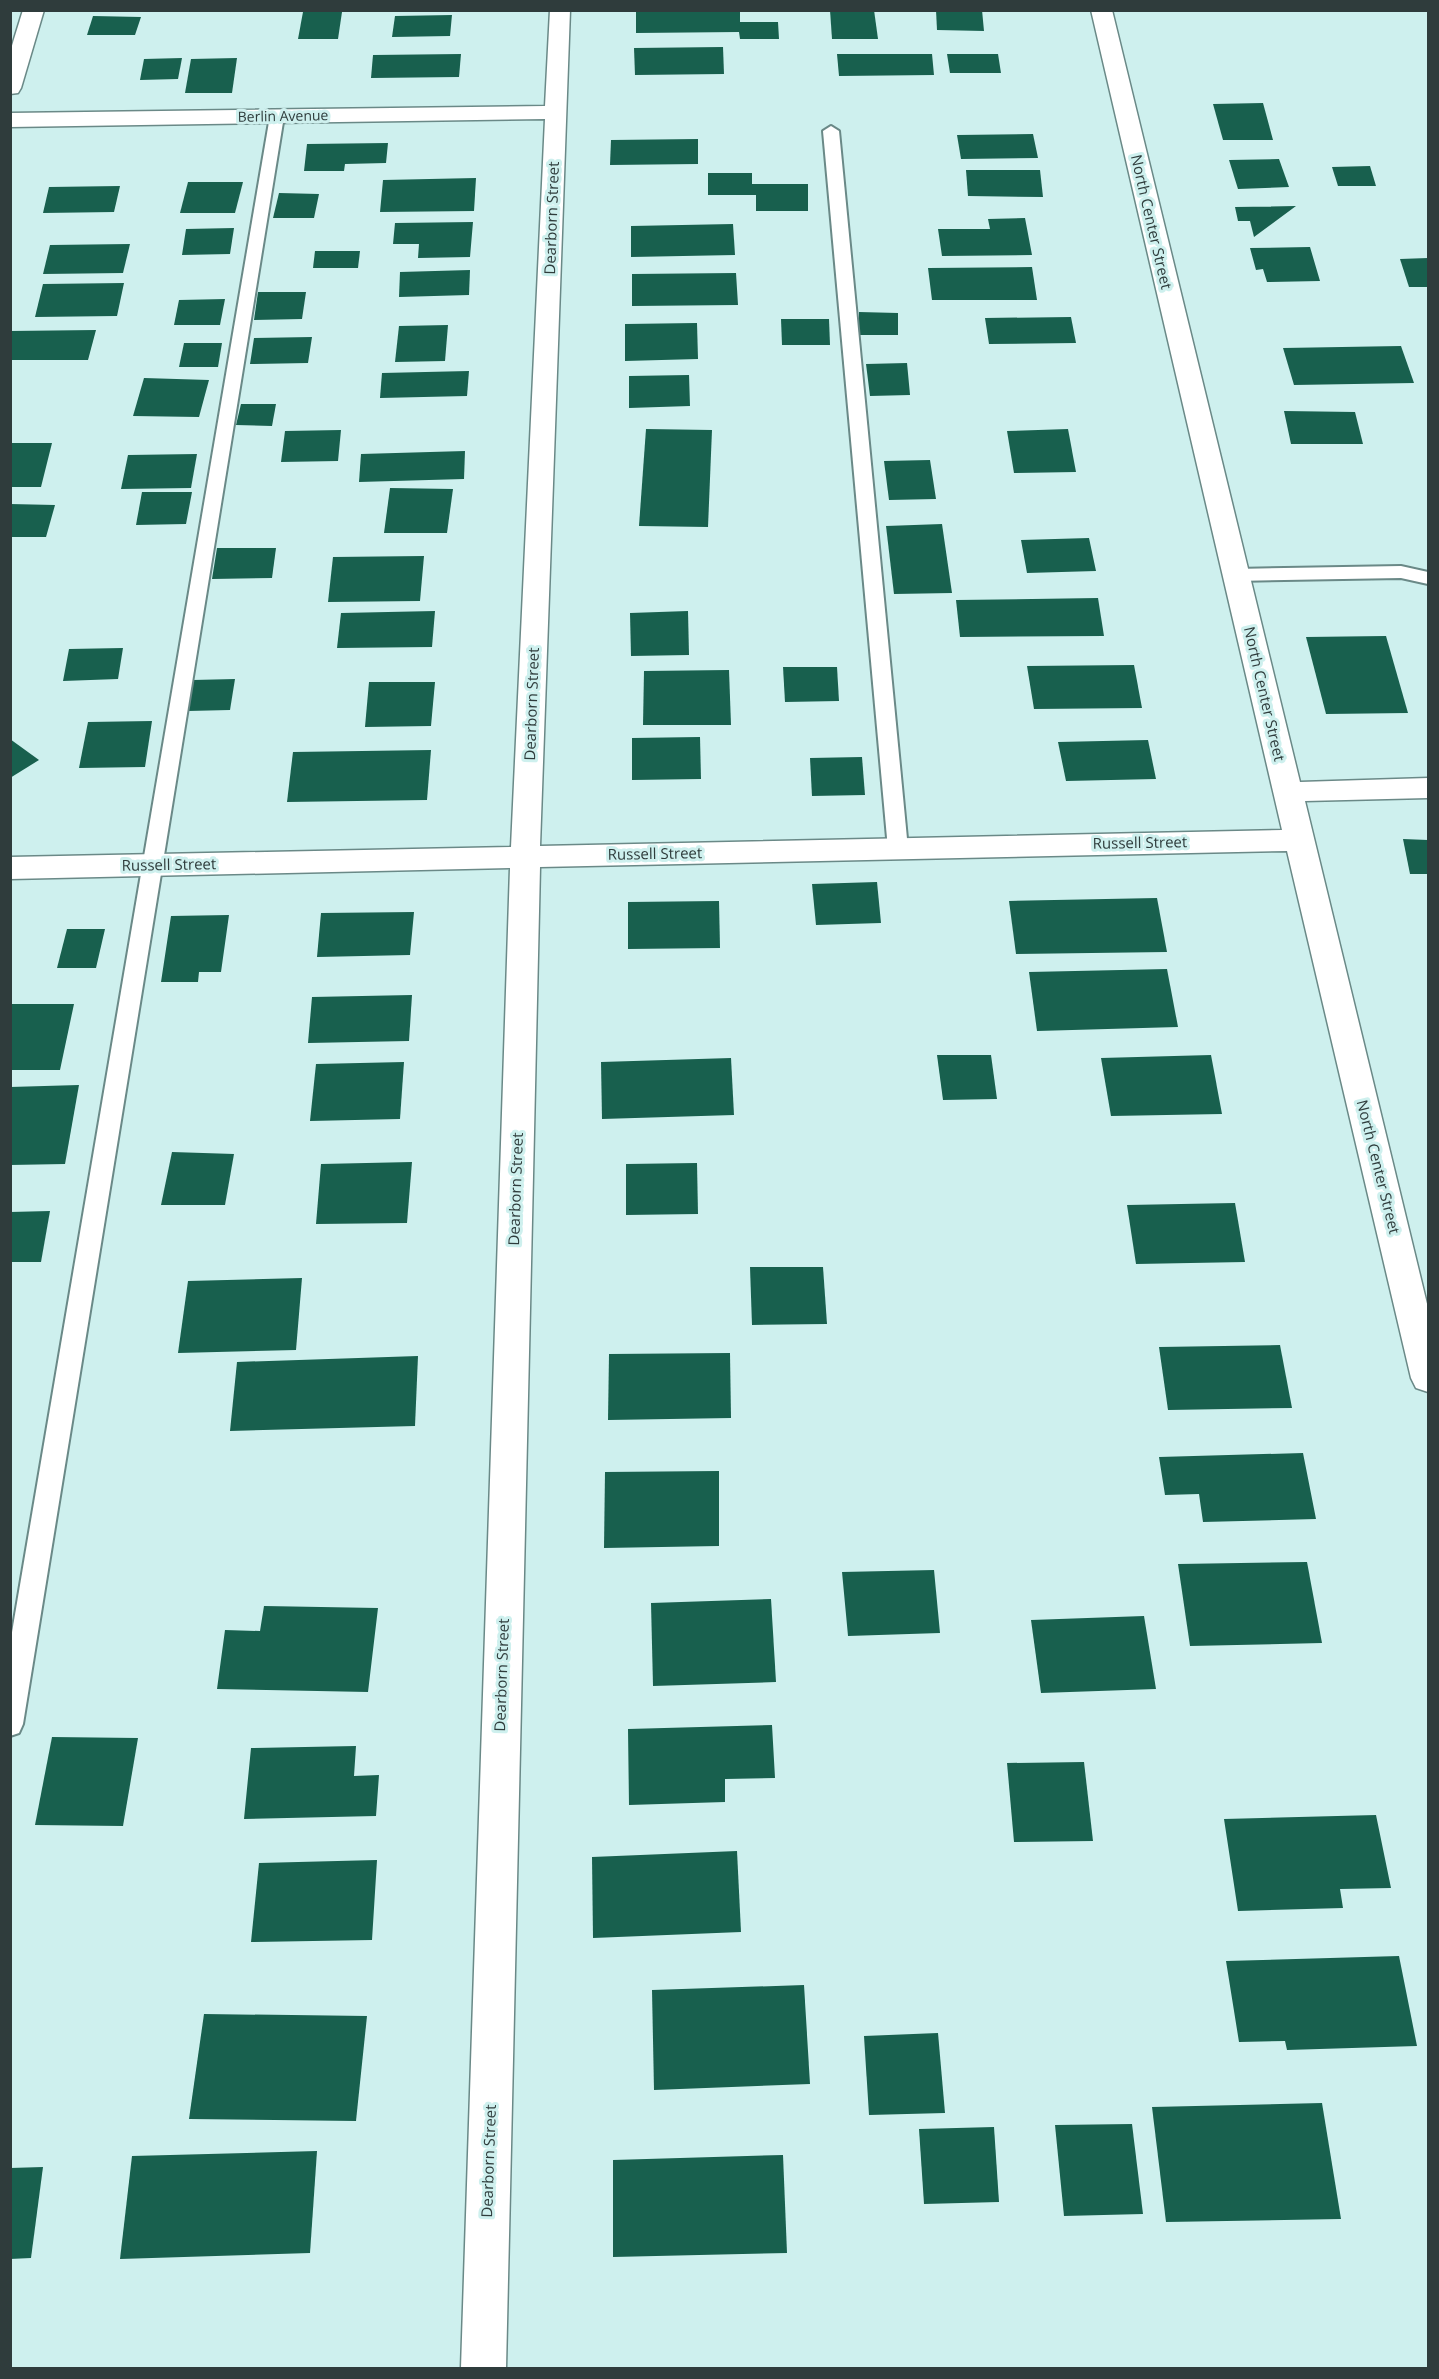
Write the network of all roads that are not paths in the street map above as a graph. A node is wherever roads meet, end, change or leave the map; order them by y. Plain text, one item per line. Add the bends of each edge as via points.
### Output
1 (34, 10) edge
2 (560, 10) edge
3 (1101, 10) edge
4 (10, 88) edge
5 (556, 112) junction
6 (277, 116) junction
7 (10, 120) edge
8 (831, 131) dead end
9 (1235, 575) junction
10 (1428, 578) edge
11 (1428, 788) edge
12 (1287, 792) junction
13 (1299, 840) junction
14 (898, 849) junction
15 (525, 857) junction
16 (152, 865) junction
17 (10, 868) edge
18 (1428, 1378) edge
19 (10, 1724) edge
20 (483, 2368) edge

1 - 4 street
2 - 5 street, Dearborn Street
3 - 9 street, North Center Street
5 - 6 street, Berlin Avenue
5 - 15 street, Dearborn Street
6 - 7 street, Berlin Avenue
6 - 16 lane
8 - 14 lane
9 - 10 lane via 1401,572
9 - 12 street, North Center Street
11 - 12 street
12 - 13 street, North Center Street
13 - 14 street, Russell Street
13 - 18 street, North Center Street
14 - 15 street, Russell Street
15 - 16 street, Russell Street
15 - 20 street, Dearborn Street
16 - 17 street, Russell Street
16 - 19 lane

